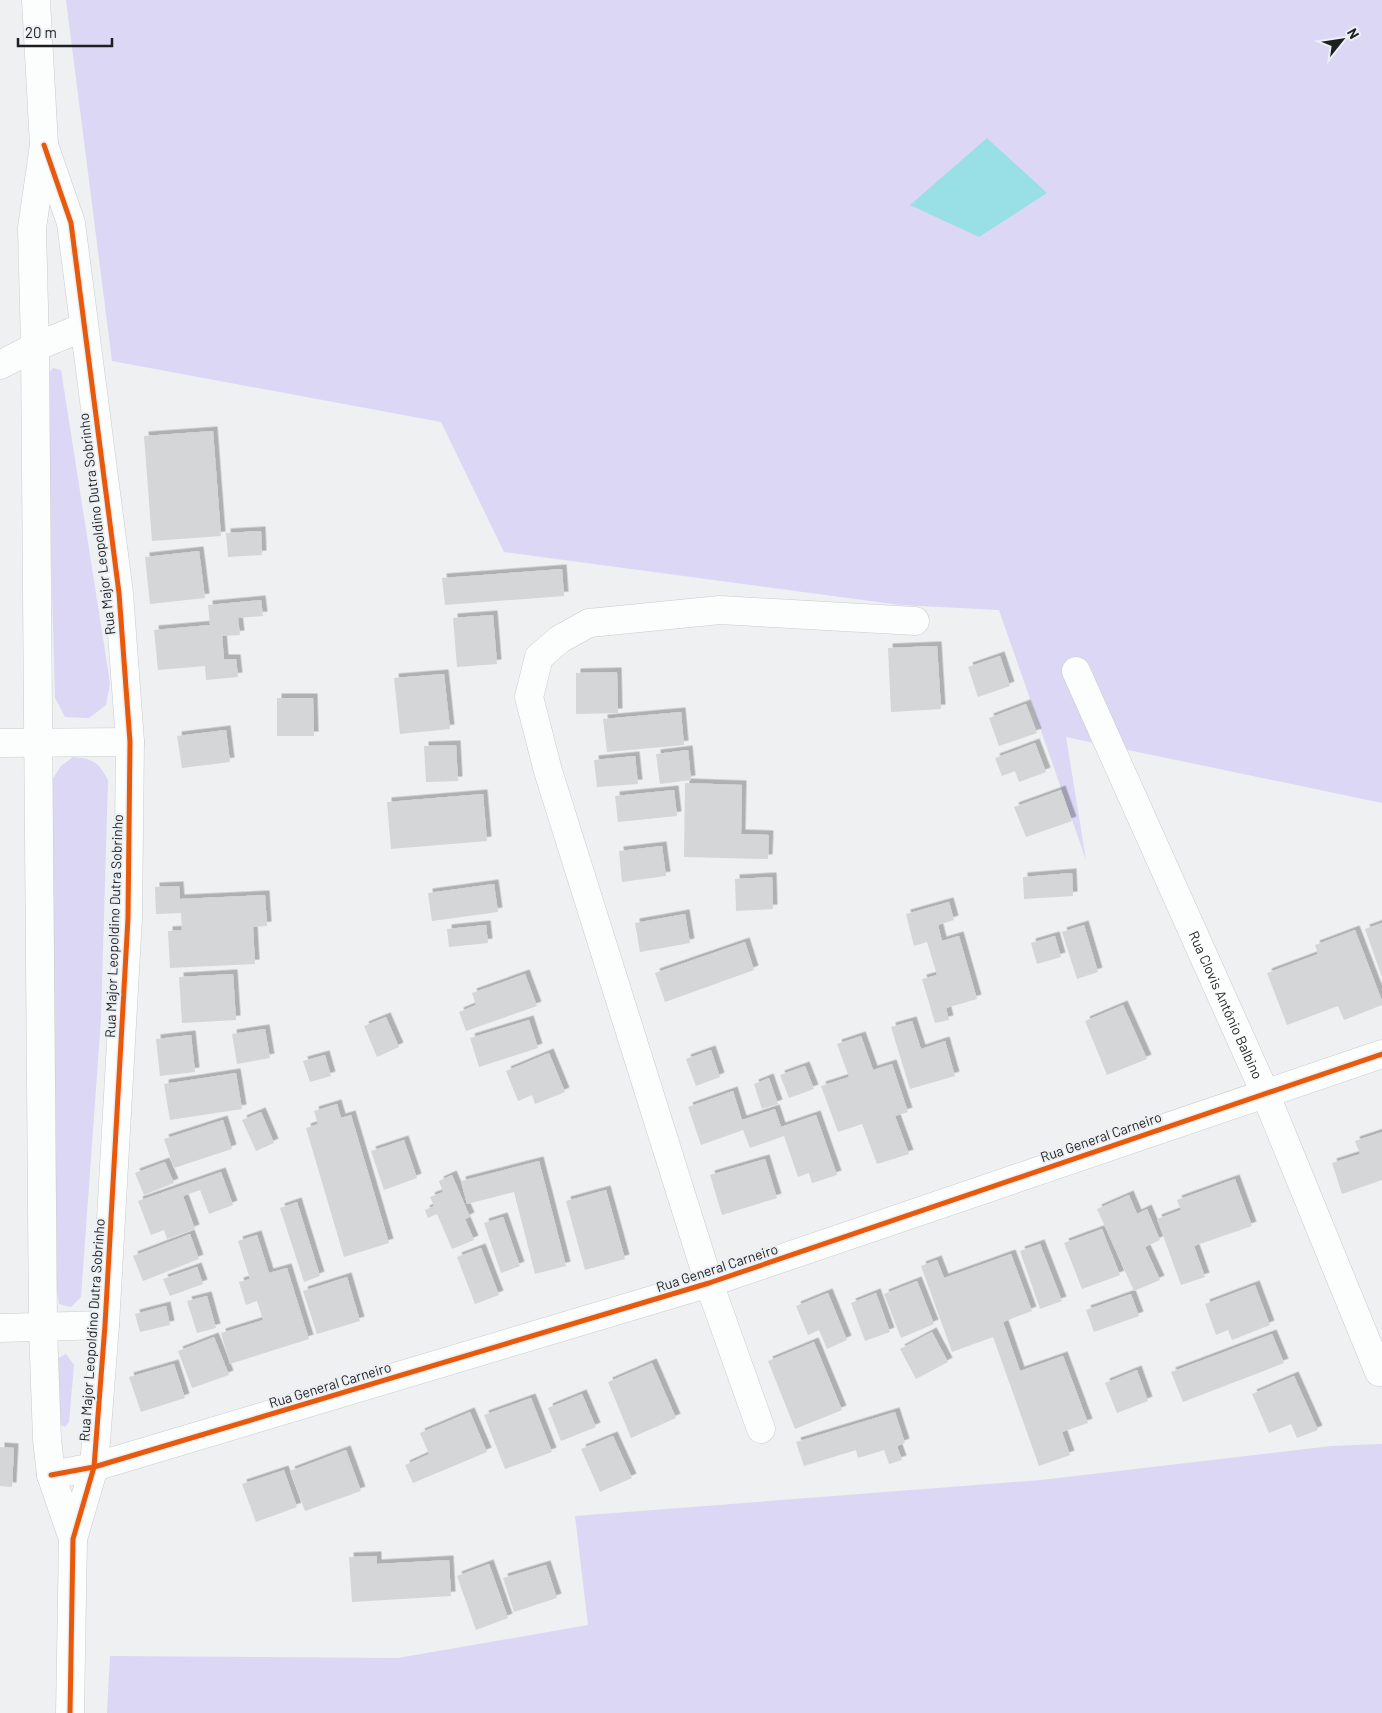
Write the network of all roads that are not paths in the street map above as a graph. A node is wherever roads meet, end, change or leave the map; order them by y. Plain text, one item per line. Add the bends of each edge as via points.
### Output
1 (36, 0) edge
2 (44, 145) junction
3 (84, 327) junction
4 (35, 347) junction
5 (0, 365) edge
6 (915, 621) dead end
7 (1076, 671) dead end
8 (130, 742) junction
9 (0, 743) edge
10 (38, 744) junction
11 (1382, 1054) edge
12 (1265, 1093) junction
13 (710, 1283) junction
14 (105, 1325) junction
15 (0, 1328) edge
16 (42, 1328) junction
17 (1378, 1372) dead end
18 (761, 1429) dead end
19 (94, 1467) junction
20 (51, 1475) junction
21 (73, 1539) junction
22 (70, 1713) edge

1 - 2 street, Rua Major Leopoldino Dutra Sobrinho
2 - 3 street, Rua Major Leopoldino Dutra Sobrinho via 71,223
2 - 4 street, Rua Major Leopoldino Dutra Sobrinho via 32,228
3 - 4 street
3 - 8 street, Rua Major Leopoldino Dutra Sobrinho via 119,593
4 - 5 street
4 - 10 street, Rua Major Leopoldino Dutra Sobrinho
6 - 13 street via 720,610 589,624 560,639 539,657 529,697 548,771
7 - 12 street, Rua Clovis Antônio Balbino
8 - 10 street
8 - 14 street, Rua Major Leopoldino Dutra Sobrinho via 128,918
9 - 10 street
10 - 16 street, Rua Major Leopoldino Dutra Sobrinho
11 - 12 street, Rua General Carneiro
12 - 13 street, Rua General Carneiro
12 - 17 street, Rua Clovis Antônio Balbino
13 - 18 street
13 - 19 street, Rua General Carneiro
14 - 16 street
14 - 19 street, Rua Major Leopoldino Dutra Sobrinho
15 - 16 street
16 - 20 street, Rua Major Leopoldino Dutra Sobrinho
19 - 20 street, Rua General Carneiro
19 - 21 street, Rua Major Leopoldino Dutra Sobrinho
20 - 21 street, Rua Major Leopoldino Dutra Sobrinho
21 - 22 street, Rua Major Leopoldino Dutra Sobrinho

